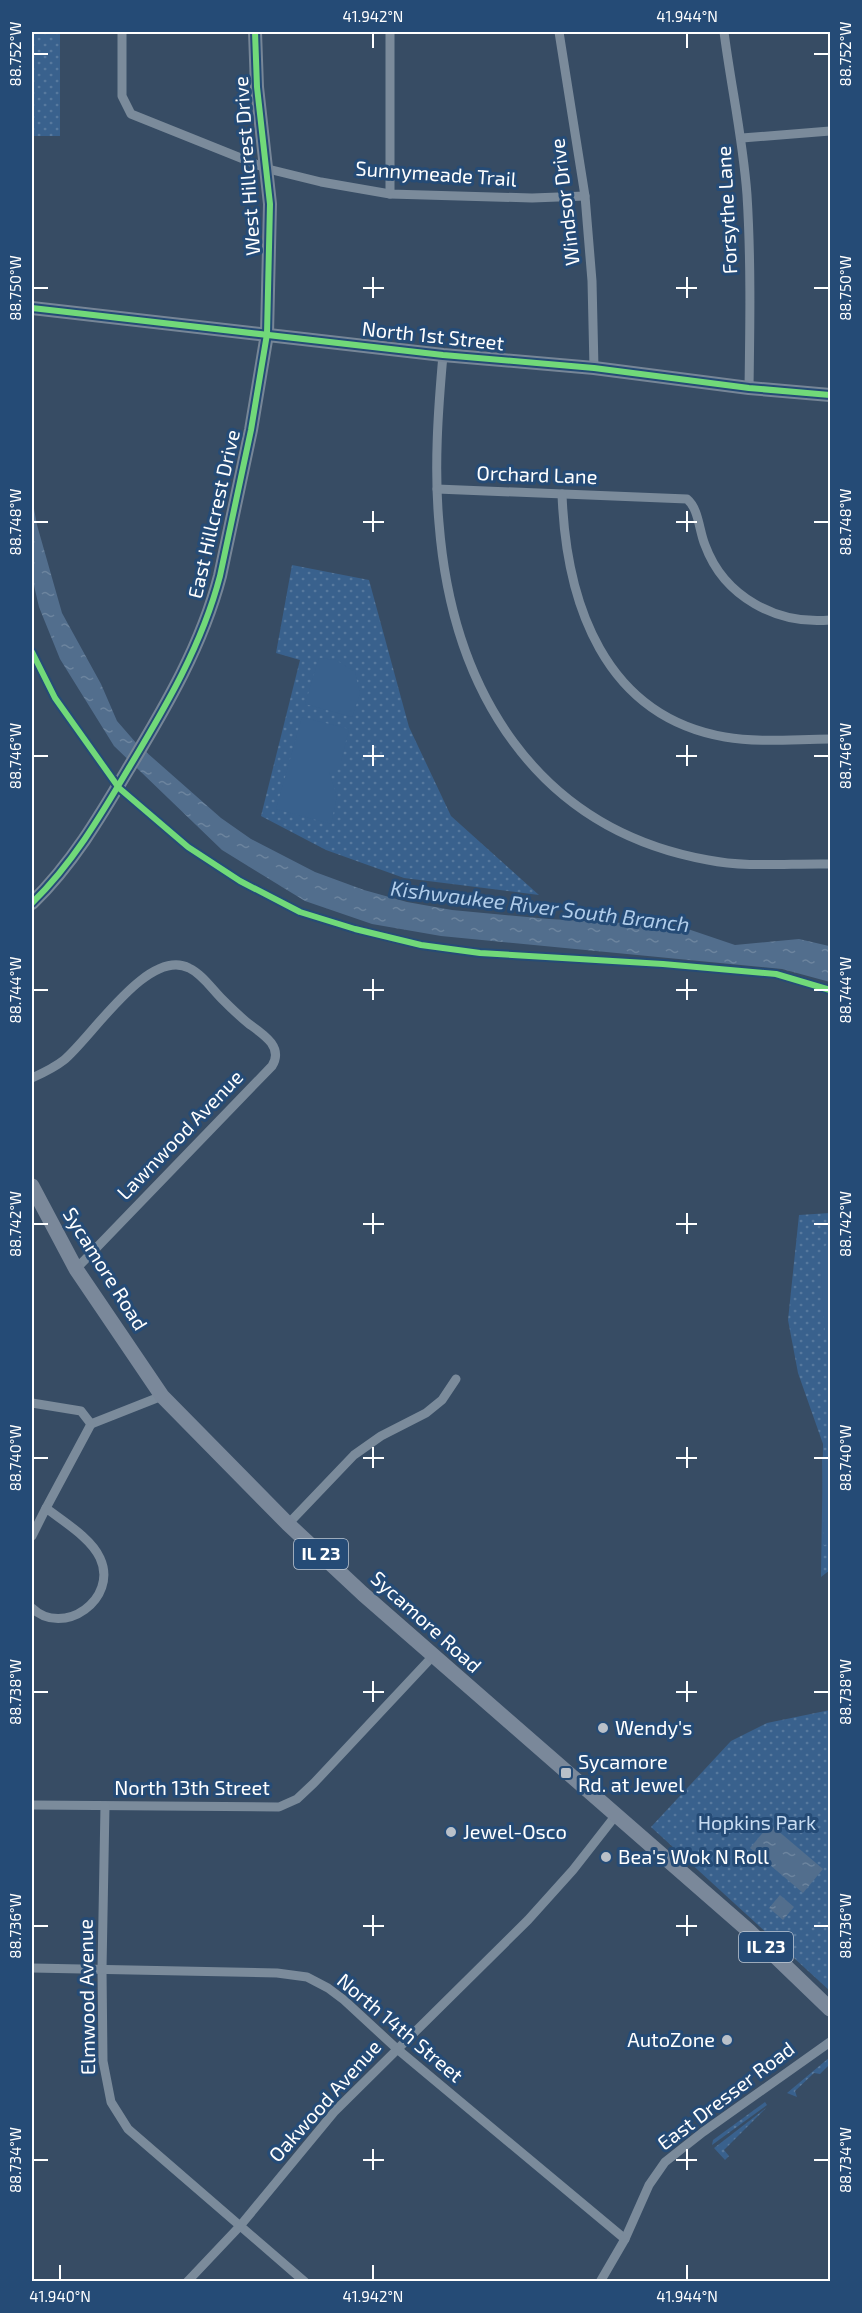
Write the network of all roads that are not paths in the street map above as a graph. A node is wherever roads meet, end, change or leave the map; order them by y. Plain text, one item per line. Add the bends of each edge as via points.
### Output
1 (122, 32) edge
2 (255, 32) edge
3 (390, 32) edge
4 (559, 32) edge
5 (724, 32) edge
6 (831, 131) edge
7 (741, 138) junction
8 (268, 170) junction
9 (390, 194) junction
10 (585, 196) junction
11 (32, 308) edge
12 (267, 334) junction
13 (443, 355) junction
14 (594, 368) junction
15 (749, 388) junction
16 (831, 395) edge
17 (437, 489) junction
18 (562, 494) junction
19 (831, 620) edge
20 (831, 739) edge
21 (831, 864) edge
22 (32, 903) edge
23 (32, 1077) edge
24 (32, 1186) edge
25 (76, 1269) junction
26 (456, 1379) dead end
27 (162, 1396) junction
28 (32, 1403) edge
29 (90, 1424) junction
30 (46, 1508) junction
31 (288, 1524) junction
32 (32, 1536) edge
33 (32, 1608) edge
34 (433, 1656) junction
35 (32, 1805) edge
36 (105, 1806) junction
37 (616, 1815) junction
38 (32, 1968) edge
39 (102, 1969) junction
40 (831, 2009) edge
41 (831, 2042) edge
42 (396, 2048) junction
43 (240, 2226) junction
44 (625, 2239) junction
45 (187, 2282) edge
46 (305, 2282) edge
47 (600, 2282) edge

1 - 8 street, Sunnymeade Trail via 122,96 131,114
2 - 8 street, West Hillcrest Drive via 257,87
3 - 9 street
4 - 10 street, Windsor Drive
5 - 7 street, Forsythe Lane
6 - 7 street
7 - 15 street, Forsythe Lane via 750,267
8 - 9 street, Sunnymeade Trail
8 - 12 street, West Hillcrest Drive via 271,246
9 - 10 street, Sunnymeade Trail
10 - 14 street, Windsor Drive
11 - 12 street, North 1st Street
12 - 13 street, North 1st Street
12 - 22 street, East Hillcrest Drive via 251,430 214,596 186,666 119,788 72,859
13 - 14 street, North 1st Street
13 - 17 street
14 - 15 street, North 1st Street
15 - 16 street, North 1st Street
17 - 18 street, Orchard Lane
17 - 21 street via 442,559 468,660 500,723 526,759 556,789 583,811 618,831 676,853 716,862
18 - 19 street, Orchard Lane via 678,497 690,501 713,562 726,581 748,600 788,618
18 - 20 street via 567,555 581,608 605,659 625,684 655,709 702,732 742,739
23 - 25 street, Lawnwood Avenue via 65,1059 130,990 147,975 172,963 194,970 275,1048 272,1066
24 - 25 main road, Sycamore Road / IL 23
25 - 27 main road, Sycamore Road / IL 23
26 - 31 street via 442,1400 426,1413 354,1455
27 - 29 street
27 - 31 main road, Sycamore Road / IL 23
28 - 29 street via 81,1411
29 - 30 street
30 - 32 street
30 - 33 street via 92,1546 103,1564 103,1577 98,1595 84,1611 69,1618 54,1619
31 - 34 main road, Sycamore Road / IL 23
34 - 36 street, North 13th Street via 314,1783 289,1803 266,1808
34 - 37 main road, Sycamore Road / IL 23
35 - 36 street, North 13th Street
36 - 39 street, Elmwood Avenue
37 - 40 main road, Sycamore Road / IL 23 via 746,1928
37 - 42 street, Oakwood Avenue via 584,1858 528,1920
38 - 39 street, North 14th Street
39 - 42 street, North 14th Street via 307,1977 344,2000
39 - 43 street, Elmwood Avenue via 103,2061 116,2111 128,2129
41 - 44 street, East Dresser Road via 665,2162 642,2197
42 - 43 street, Oakwood Avenue via 335,2111
42 - 44 street, North 14th Street
43 - 45 street, Oakwood Avenue
43 - 46 street, Elmwood Avenue
44 - 47 street, East Dresser Road

